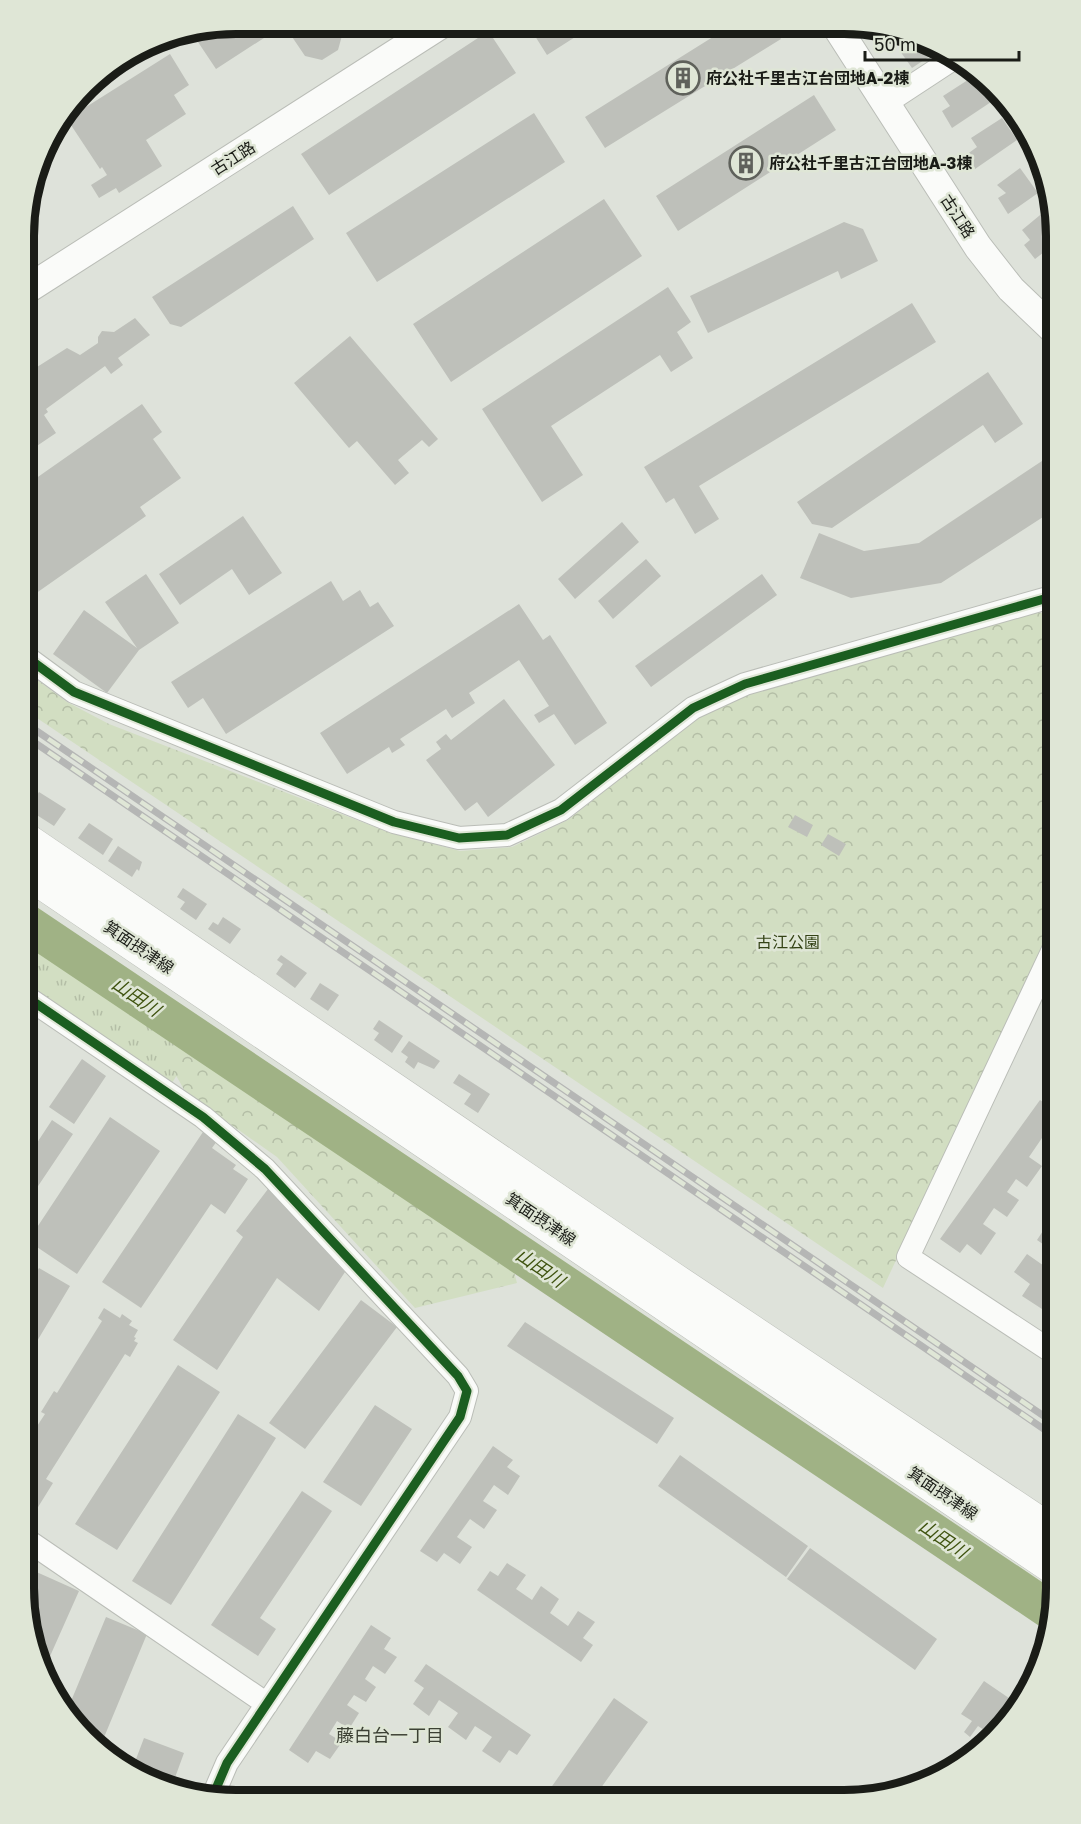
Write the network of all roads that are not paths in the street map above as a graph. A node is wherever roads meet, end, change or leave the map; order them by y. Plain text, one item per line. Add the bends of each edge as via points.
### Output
1 (841, 34) edge
2 (425, 35) edge
3 (947, 63) edge
4 (886, 103) junction
5 (34, 285) edge
6 (1046, 322) edge
7 (1046, 599) edge
8 (34, 663) edge
9 (34, 844) edge
10 (34, 877) edge
11 (1046, 964) edge
12 (34, 1002) edge
13 (1046, 1348) edge
14 (1046, 1528) edge
15 (34, 1545) edge
16 (1046, 1563) edge
17 (267, 1704) junction
18 (216, 1788) edge

1 - 4 street, 古江路
2 - 5 street, 古江路
3 - 4 street
4 - 6 street, 古江路 via 978,247 1002,278
7 - 8 street via 745,684 693,708 561,810 507,836 459,837 394,822 74,692
9 - 14 main road, 箕面摂津線
10 - 16 main road, 箕面摂津線
11 - 13 street via 908,1257
12 - 17 street via 203,1117 265,1169 458,1376 467,1391 460,1417
15 - 17 street
17 - 18 street via 228,1763

